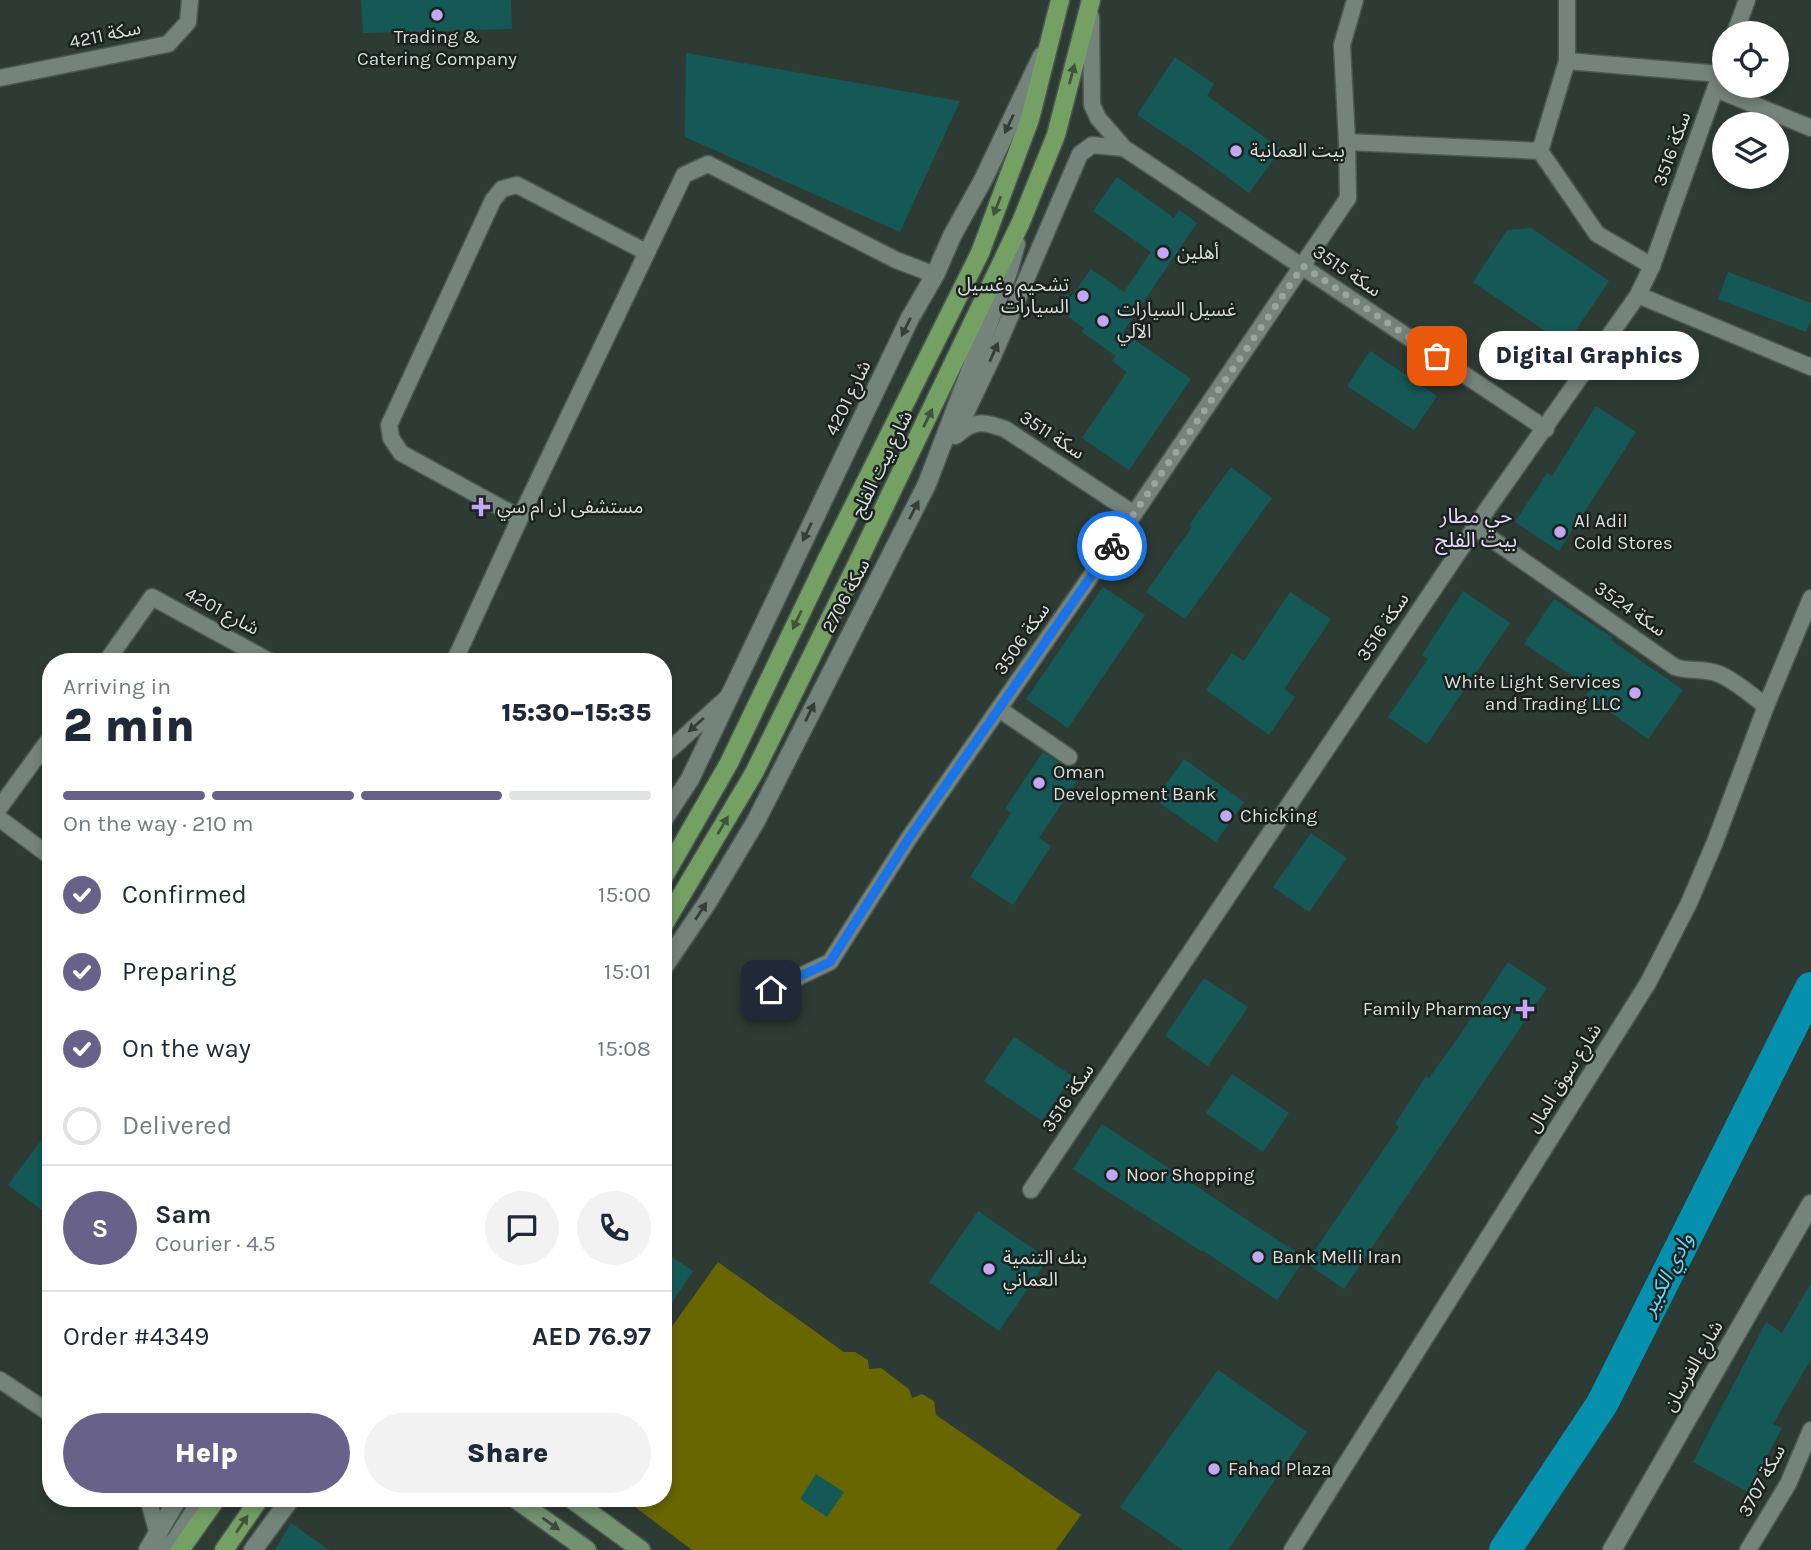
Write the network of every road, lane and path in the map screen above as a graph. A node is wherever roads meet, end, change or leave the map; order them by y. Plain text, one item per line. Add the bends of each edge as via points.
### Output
1 (190, 0) edge
2 (1060, 0) edge
3 (1091, 0) edge
4 (1355, 0) edge
5 (1567, 0) edge
6 (1747, 0) edge
7 (1739, 21) edge
8 (1050, 41) junction
9 (1567, 61) junction
10 (1712, 75) edge
11 (0, 78) edge
12 (1712, 98) edge
13 (1758, 98) edge
14 (1811, 128) edge
15 (1347, 142) junction
16 (1124, 148) junction
17 (1540, 151) junction
18 (1021, 222) junction
19 (646, 252) junction
20 (1303, 266) junction
21 (1652, 266) junction
22 (935, 275) junction
23 (1638, 295) junction
24 (1811, 367) edge
25 (1546, 429) junction
26 (955, 436) junction
27 (927, 484) junction
28 (1134, 514) junction
29 (520, 518) junction
30 (1476, 528) junction
31 (1811, 598) edge
32 (112, 653) edge
33 (255, 653) edge
34 (458, 653) edge
35 (730, 696) junction
36 (1766, 706) junction
37 (999, 709) junction
38 (672, 748) edge
39 (42, 749) edge
40 (1069, 757) dead end
41 (672, 806) edge
42 (0, 807) edge
43 (0, 820) edge
44 (42, 850) edge
45 (672, 862) edge
46 (672, 911) edge
47 (672, 955) edge
48 (753, 1009) dead end
49 (1031, 1190) dead end
50 (1811, 1204) edge
51 (0, 1380) edge
52 (42, 1408) edge
53 (1811, 1430) edge
54 (150, 1507) edge
55 (172, 1507) edge
56 (197, 1507) edge
57 (211, 1507) edge
58 (254, 1507) edge
59 (274, 1507) edge
60 (284, 1507) edge
61 (527, 1507) edge
62 (582, 1507) edge
63 (157, 1531) junction
64 (264, 1535) junction
65 (148, 1550) edge
66 (165, 1550) edge
67 (180, 1550) edge
68 (224, 1550) edge
69 (253, 1550) edge
70 (587, 1550) edge
71 (641, 1550) edge
72 (1292, 1550) edge
73 (1612, 1550) edge
74 (1748, 1550) edge

1 - 11 street, سكة 4211 via 188,22 168,44
2 - 8 main road, شارع بيت الفلج
3 - 16 street, سكة 3515 via 1093,105 1098,118
18 -> 3 main road, شارع بيت الفلج via 1056,135
4 - 15 street, سكة 3506 via 1342,45
5 - 9 street
6 - 7 street
8 -> 22 street, شارع 4201
8 -> 45 main road, شارع بيت الفلج via 1030,119 979,253 729,763
9 - 10 street
9 - 17 street
12 - 21 street, سكة 3516
13 - 14 street
15 - 17 street
15 - 20 street, سكة 3506 via 1348,198
16 - 20 street, سكة 3515
26 -> 16 street via 1080,155 1092,145
17 - 21 street via 1597,234
18 - 27 street, سكة 2706 via 1008,272
46 -> 18 main road, شارع بيت الفلج via 754,773
19 - 22 street via 684,174 708,164 896,260
19 - 29 street
19 - 29 street via 517,185 502,189 493,200 389,425 401,453
20 - 25 street, سكة 3515
20 - 28 street, سكة 3506
21 - 23 street, سكة 3516
22 -> 35 street, شارع 4201 via 910,318
23 - 24 street
23 - 25 street, سكة 3516
25 - 30 street, سكة 3516
26 - 27 street
26 - 28 street, سكة 3511 via 967,426 983,422 1005,429
47 -> 27 street, سكة 2706 via 756,821
28 - 37 street, سكة 3506
29 - 34 street
30 - 36 street, سكة 3524 via 1675,667 1721,675
30 - 49 street, سكة 3516
31 - 36 street, شارع سوق المال
32 - 33 street, شارع 4201 via 152,597
35 -> 38 street, شارع 4201
35 - 41 street
36 - 72 street, شارع سوق المال via 1715,842 1648,983
37 - 40 street
37 - 48 street, سكة 3506 via 830,962 771,990
39 - 42 street
43 - 44 street
50 - 73 street, شارع الفرسان
51 - 52 street
53 - 74 street, سكة 3707 via 1788,1483
54 - 63 street
55 - 63 street
56 - 66 street
57 - 67 main road
68 -> 58 main road
59 - 64 street
60 - 64 street
61 -> 70 main road
62 - 71 main road
63 - 65 street
64 - 69 street

